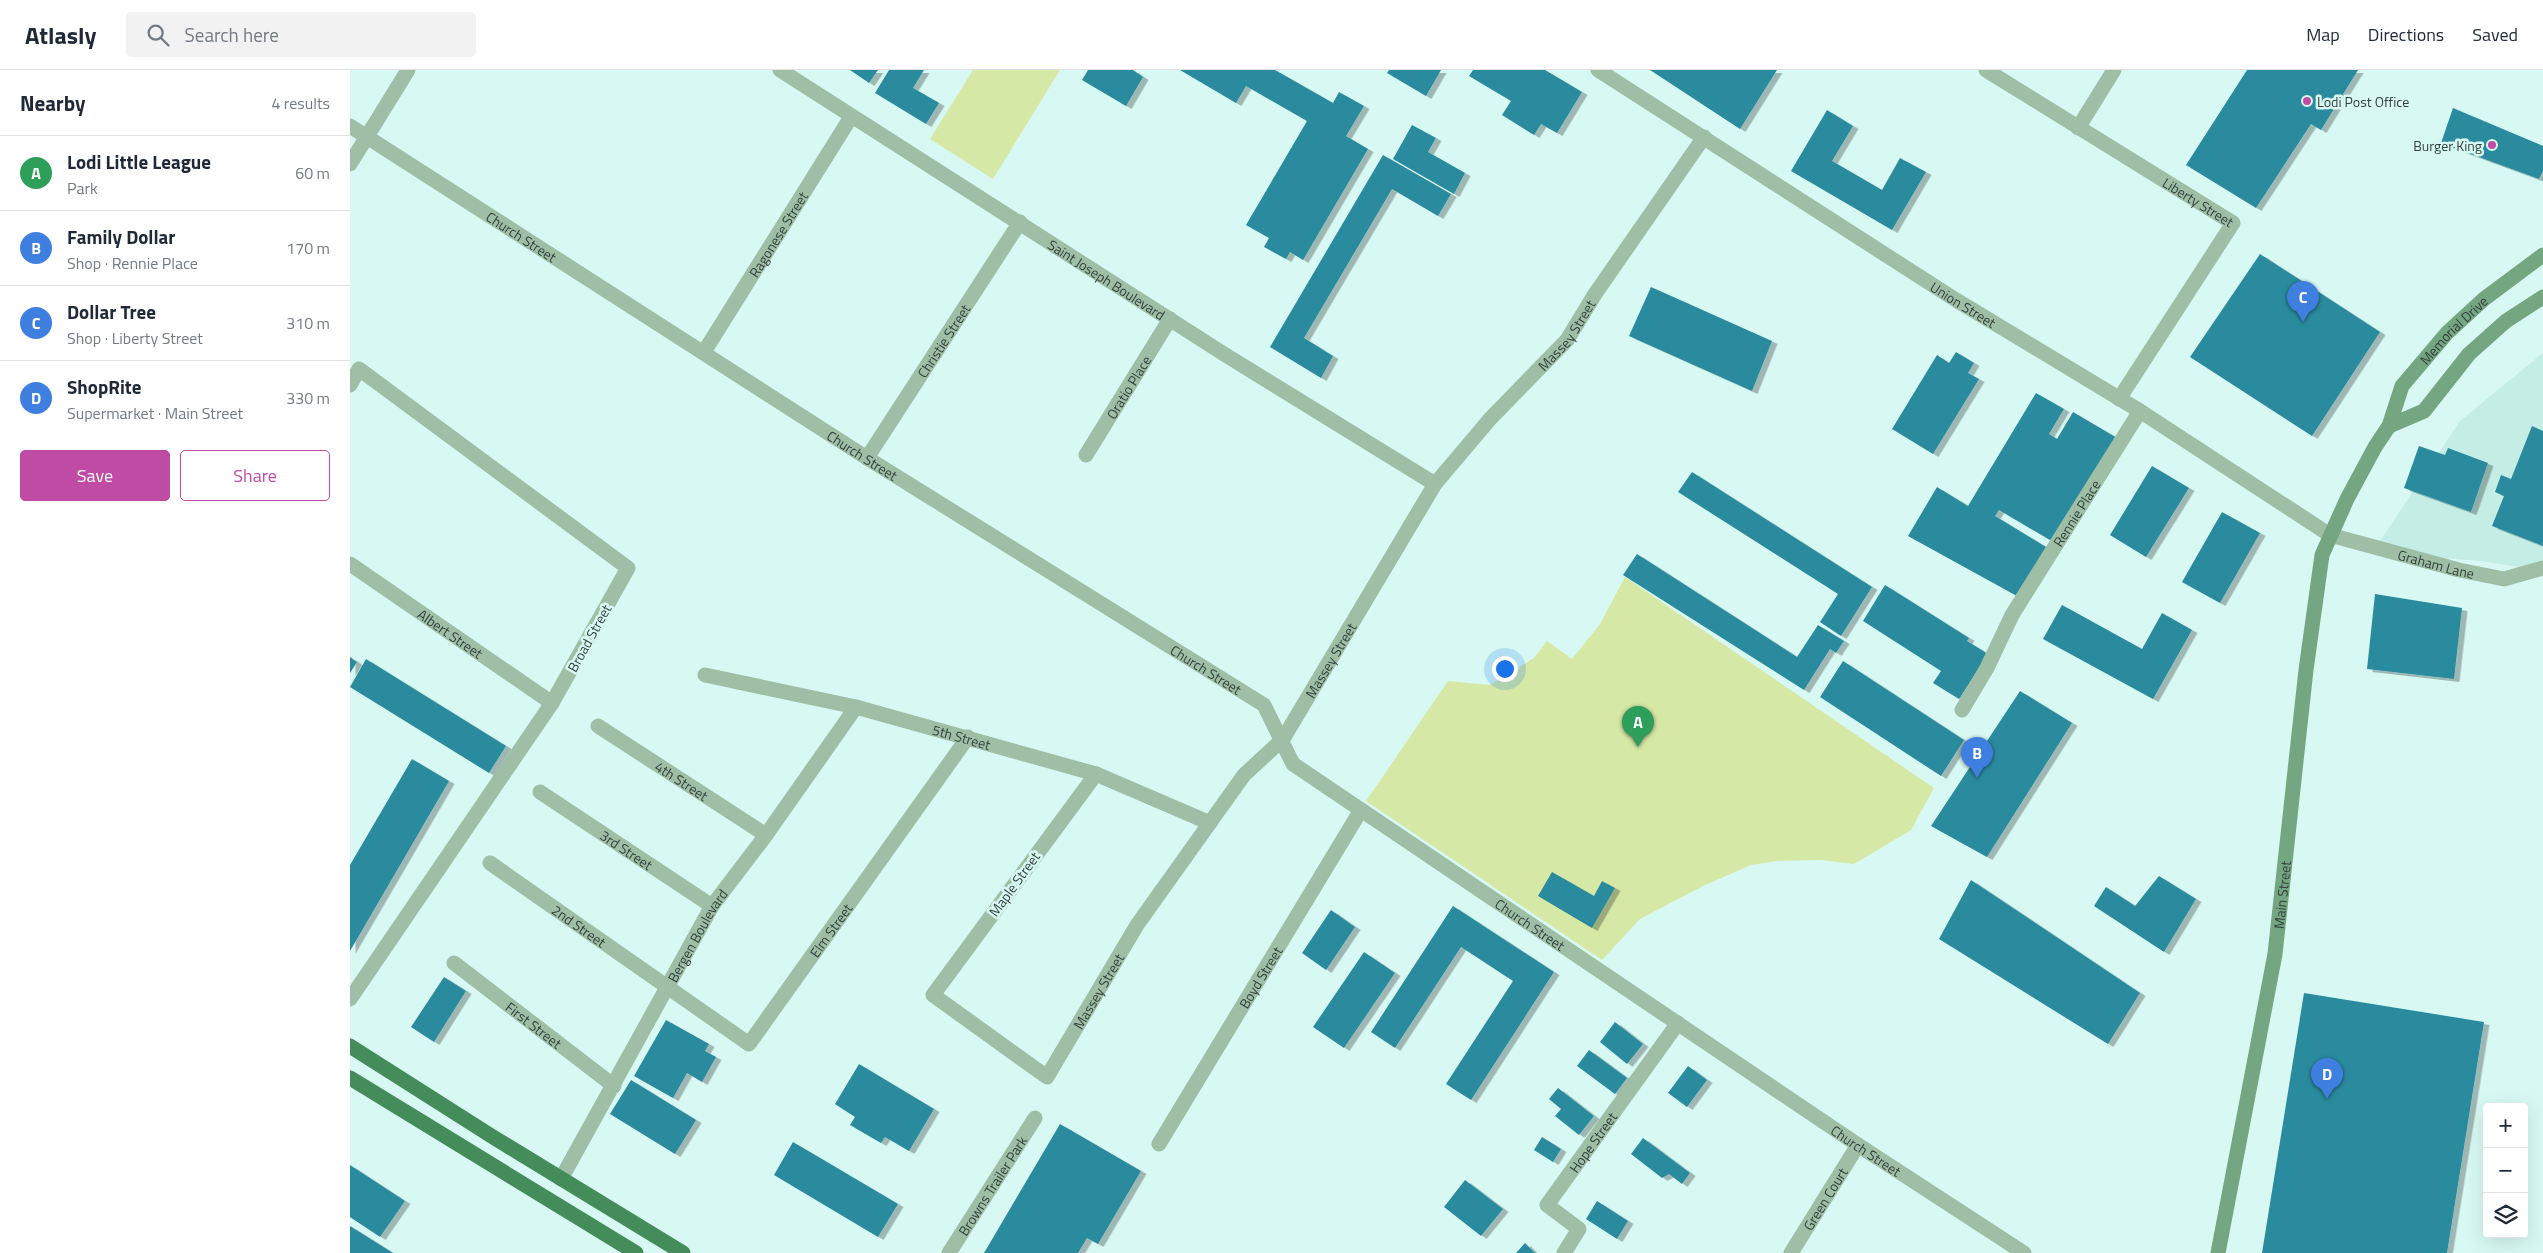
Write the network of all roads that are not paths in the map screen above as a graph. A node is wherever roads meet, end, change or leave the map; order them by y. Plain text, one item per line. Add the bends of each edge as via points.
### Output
1 (408, 70) edge
2 (780, 70) edge
3 (1598, 70) edge
4 (1986, 70) edge
5 (2114, 70) edge
6 (851, 117) junction
7 (350, 126) edge
8 (2078, 128) junction
9 (367, 137) junction
10 (1704, 137) junction
11 (350, 164) edge
12 (1020, 222) junction
13 (2543, 255) edge
14 (2542, 298) edge
15 (1170, 319) junction
16 (704, 352) junction
17 (350, 385) edge
18 (2119, 399) junction
19 (2140, 411) junction
20 (2389, 426) junction
21 (1086, 455) dead end
22 (867, 458) junction
23 (1435, 484) junction
24 (2330, 536) junction
25 (350, 564) edge
26 (2543, 568) edge
27 (705, 674) dead end
28 (552, 702) junction
29 (856, 707) junction
30 (1962, 710) dead end
31 (598, 726) dead end
32 (968, 737) junction
33 (1283, 740) junction
34 (1096, 774) junction
35 (540, 792) dead end
36 (1361, 810) junction
37 (1210, 823) junction
38 (766, 835) junction
39 (490, 863) dead end
40 (712, 906) junction
41 (454, 963) dead end
42 (669, 988) junction
43 (933, 995) joint
44 (350, 999) edge
45 (1678, 1023) junction
46 (350, 1046) edge
47 (350, 1078) edge
48 (614, 1086) junction
49 (1035, 1118) dead end
50 (1159, 1144) dead end
51 (1858, 1146) junction
52 (561, 1179) junction
53 (636, 1253) edge
54 (683, 1253) edge
55 (949, 1253) edge
56 (1564, 1253) edge
57 (1791, 1253) edge
58 (2024, 1253) edge
59 (2218, 1253) edge

1 - 9 street
2 - 6 street, Saint Joseph Boulevard
3 - 10 street, Union Street
4 - 8 street, Liberty Street
5 - 8 street
6 - 12 street, Saint Joseph Boulevard
6 - 16 street, Ragonese Street
7 - 9 street, Church Street
8 - 18 street, Liberty Street via 2233,223
9 - 11 street
9 - 16 street, Church Street
10 - 18 street, Union Street via 1956,300
10 - 23 street, Massey Street via 1567,340 1490,418
12 - 15 street, Saint Joseph Boulevard
12 - 22 street, Christie Street
13 - 20 main road, Memorial Drive via 2484,298 2447,333 2402,386
14 - 20 main road, Memorial Drive via 2506,321 2469,354 2424,411
15 - 21 street, Oratio Place
15 - 23 street, Saint Joseph Boulevard
16 - 22 street, Church Street
17 - 28 street, Broad Street via 359,369 628,568
18 - 19 street, Union Street
19 - 24 street, Union Street
19 - 30 street, Rennie Place via 2012,615 1987,668
20 - 24 main road, Memorial Drive via 2356,481
22 - 33 street, Church Street via 1264,705
23 - 33 street, Massey Street
24 - 26 street, Graham Lane via 2504,579
24 - 59 main road, Main Street via 2322,555 2317,587 2275,954
25 - 28 street, Albert Street
27 - 29 street, 5th Street
28 - 44 street, Broad Street
29 - 32 street, 5th Street
29 - 38 street, Bergen Boulevard
31 - 38 street, 4th Street
32 - 34 street, 5th Street
32 - 42 street, Elm Street via 749,1044
33 - 36 street, Church Street via 1293,764
33 - 37 street, Massey Street via 1244,775
34 - 37 street, 5th Street
34 - 43 street, Maple Street
35 - 40 street, 3rd Street
36 - 45 street, Church Street
36 - 50 street, Boyd Street
37 - 43 street, Massey Street via 1137,925 1047,1077
38 - 40 street, Bergen Boulevard
39 - 42 street, 2nd Street
40 - 42 street, Bergen Boulevard
41 - 48 street, First Street
42 - 48 street, Bergen Boulevard
45 - 51 street, Church Street
45 - 56 street, Hope Street via 1547,1205 1578,1229
46 - 52 highway
47 - 53 highway
48 - 52 street, Bergen Boulevard
49 - 55 street, Browns Trailer Park
51 - 57 street, Green Court
51 - 58 street, Church Street
52 - 54 highway

